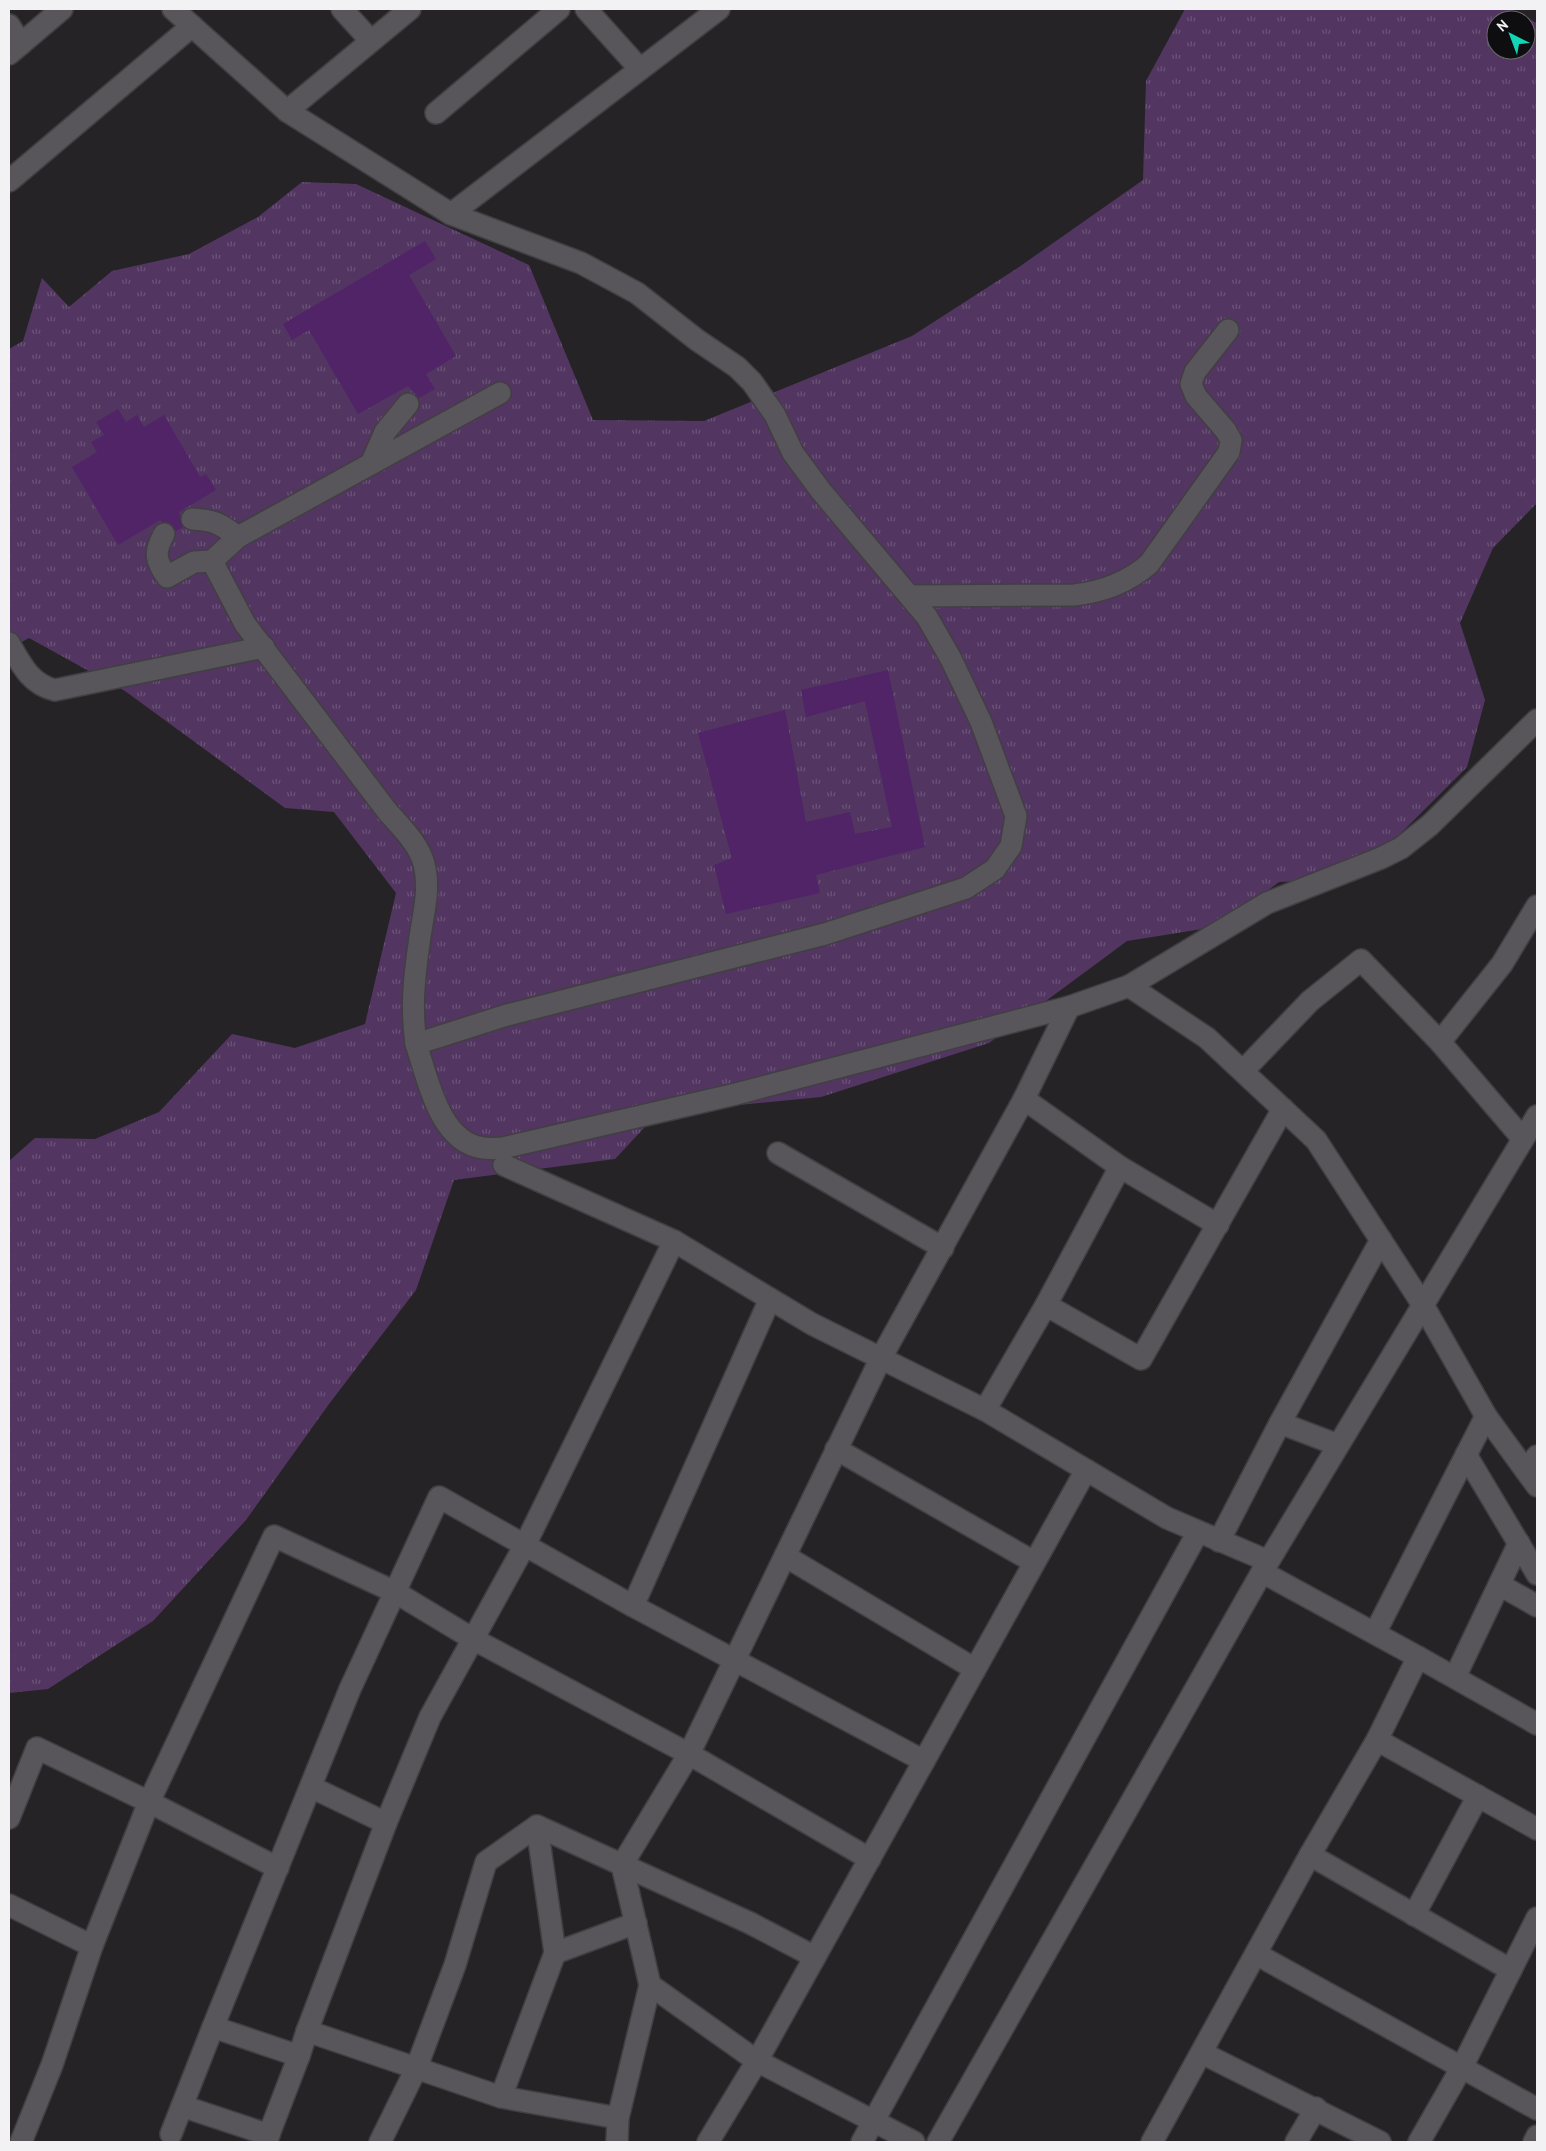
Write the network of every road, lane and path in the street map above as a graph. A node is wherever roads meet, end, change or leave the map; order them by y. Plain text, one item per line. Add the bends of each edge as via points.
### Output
1 (62, 9) edge
2 (173, 9) edge
3 (342, 9) edge
4 (410, 9) edge
5 (559, 9) edge
6 (586, 9) edge
7 (719, 9) edge
8 (9, 25) edge
9 (192, 26) junction
10 (371, 41) junction
11 (15, 49) edge
12 (640, 69) junction
13 (286, 111) junction
14 (436, 113) dead end
15 (9, 181) edge
16 (451, 214) junction
17 (1228, 330) dead end
18 (500, 393) dead end
19 (408, 404) dead end
20 (371, 464) junction
21 (192, 518) dead end
22 (164, 534) dead end
23 (238, 537) junction
24 (212, 561) junction
25 (910, 596) junction
26 (9, 643) edge
27 (264, 647) junction
28 (1537, 720) edge
29 (1537, 906) edge
30 (1129, 986) junction
31 (1069, 1007) junction
32 (1440, 1042) junction
33 (416, 1044) junction
34 (1243, 1071) junction
35 (1024, 1100) junction
36 (1283, 1109) junction
37 (1537, 1116) edge
38 (1523, 1139) junction
39 (778, 1153) dead end
40 (504, 1165) dead end
41 (1120, 1167) junction
42 (1218, 1225) junction
43 (1381, 1240) junction
44 (674, 1241) junction
45 (943, 1248) junction
46 (770, 1298) junction
47 (1046, 1305) junction
48 (1423, 1305) junction
49 (880, 1358) junction
50 (985, 1410) junction
51 (1486, 1416) junction
52 (1280, 1423) junction
53 (1338, 1445) junction
54 (836, 1449) junction
55 (1466, 1455) junction
56 (1086, 1470) junction
57 (1533, 1471) edge
58 (1198, 1532) junction
59 (1219, 1541) junction
60 (1519, 1543) junction
61 (525, 1545) junction
62 (785, 1556) junction
63 (1034, 1562) junction
64 (1265, 1567) junction
65 (1537, 1574) edge
66 (1500, 1584) junction
67 (395, 1592) junction
68 (633, 1606) junction
69 (1537, 1606) edge
70 (1375, 1633) junction
71 (473, 1639) junction
72 (1418, 1657) junction
73 (735, 1659) junction
74 (975, 1669) junction
75 (1455, 1677) junction
76 (1537, 1724) edge
77 (1377, 1740) junction
78 (689, 1754) junction
79 (924, 1761) junction
80 (311, 1787) junction
81 (1478, 1796) junction
82 (149, 1802) junction
83 (9, 1818) edge
84 (386, 1822) junction
85 (537, 1826) junction
86 (1537, 1829) edge
87 (1310, 1855) junction
88 (870, 1859) junction
89 (622, 1865) junction
90 (278, 1868) junction
91 (9, 1905) edge
92 (1414, 1915) junction
93 (1537, 1918) edge
94 (636, 1923) junction
95 (92, 1946) junction
96 (555, 1953) junction
97 (1256, 1954) junction
98 (815, 1957) junction
99 (1511, 1970) junction
100 (650, 1985) junction
101 (213, 2027) junction
102 (308, 2031) junction
103 (1202, 2052) junction
104 (299, 2056) junction
105 (757, 2061) junction
106 (1462, 2067) junction
107 (416, 2069) junction
108 (501, 2097) junction
109 (182, 2106) junction
110 (1316, 2108) junction
111 (1537, 2109) edge
112 (618, 2118) junction
113 (874, 2121) junction
114 (171, 2134) dead end
115 (1537, 2136) edge
116 (267, 2139) edge
117 (21, 2142) edge
118 (380, 2142) edge
119 (617, 2142) edge
120 (708, 2142) edge
121 (862, 2142) edge
122 (914, 2142) edge
123 (938, 2142) edge
124 (1152, 2142) edge
125 (1296, 2142) edge
126 (1380, 2142) edge
127 (1419, 2142) edge
128 (1534, 2142) edge

1 - 11 street
2 - 9 street
3 - 10 street
4 - 10 street
5 - 14 street
6 - 12 street
7 - 12 street
8 - 11 street
9 - 13 street
9 - 15 street
10 - 13 street
12 - 16 street
13 - 16 street
16 - 25 street via 581,263 637,293 737,367 752,382 793,452 821,491
17 - 25 street via 1195,372 1191,384 1196,396 1226,431 1231,440 1229,452 1149,564 1132,578 1095,593
18 - 20 street
19 - 20 street via 385,432
20 - 23 street
21 - 23 street via 211,520
22 - 24 street via 157,547 158,564 167,577 194,562
23 - 24 street
24 - 27 street via 245,624
25 - 33 street via 952,659 981,722 1016,816 1010,846 994,869 966,888 825,934 507,1015
26 - 27 street via 31,677 42,687 55,690
27 - 33 street via 387,811 411,838 424,863 428,886 413,992
28 - 30 street via 1401,848 1267,903
29 - 32 street via 1502,964
30 - 31 street
30 - 34 street via 1207,1038
31 - 33 street via 676,1109 503,1148 482,1148 463,1140 451,1130 438,1111
31 - 35 street
32 - 34 street via 1361,960 1310,1002
32 - 38 street
34 - 36 street
35 - 41 street
35 - 45 street
36 - 42 street
36 - 43 street via 1316,1140
37 - 38 street
38 - 48 street
39 - 45 street
40 - 44 street
41 - 42 street
41 - 47 street
42 - 47 street via 1142,1359
43 - 48 street
43 - 52 street
44 - 46 street
44 - 61 street
45 - 49 street
46 - 49 street via 812,1324
46 - 68 street
47 - 50 street
48 - 51 street
48 - 53 street
49 - 50 street
49 - 54 street
50 - 56 street
51 - 55 street
51 - 57 street
52 - 53 street
52 - 59 street
53 - 64 street
54 - 62 street
54 - 63 street
55 - 60 street
55 - 70 street
56 - 58 street via 1167,1518
56 - 63 street
58 - 59 street
58 - 113 street
59 - 64 street
60 - 65 street
60 - 66 street
61 - 67 street via 439,1497
61 - 68 street
61 - 71 street
62 - 73 street
62 - 74 street
63 - 74 street
64 - 70 street
64 - 123 street
66 - 69 street
66 - 75 street
67 - 71 street
67 - 80 street via 350,1689
67 - 82 street via 274,1536
68 - 73 street
70 - 72 street
71 - 78 street
71 - 84 street via 430,1717
72 - 75 street
72 - 77 street
73 - 78 street
73 - 79 street
74 - 79 street
75 - 76 street
77 - 81 street
77 - 87 street
78 - 88 street
78 - 89 street
79 - 88 street
80 - 84 street
80 - 90 street
81 - 86 street
81 - 92 street
82 - 83 street via 36,1748
82 - 90 street
82 - 95 street
84 - 102 street
85 - 89 street
85 - 96 street
85 - 107 street via 486,1862 455,1965
87 - 92 street
87 - 97 street
88 - 98 street
89 - 94 street
89 - 98 street via 750,1923
90 - 101 street
91 - 95 street
92 - 99 street
93 - 99 street
94 - 96 street
94 - 100 street
95 - 117 street via 52,2065
96 - 108 street
97 - 103 street
97 - 106 street
98 - 105 street
99 - 106 street
100 - 105 street
100 - 112 street
101 - 104 street
101 - 109 street
102 - 104 street
102 - 107 street
103 - 110 street
103 - 124 street
104 - 116 street
105 - 113 street
105 - 120 street
106 - 111 street
106 - 127 street
107 - 108 street
107 - 118 street
108 - 112 street
109 - 114 street
109 - 116 street
110 - 125 street
110 - 126 street
112 - 119 street
113 - 121 street
113 - 122 street
115 - 128 street

